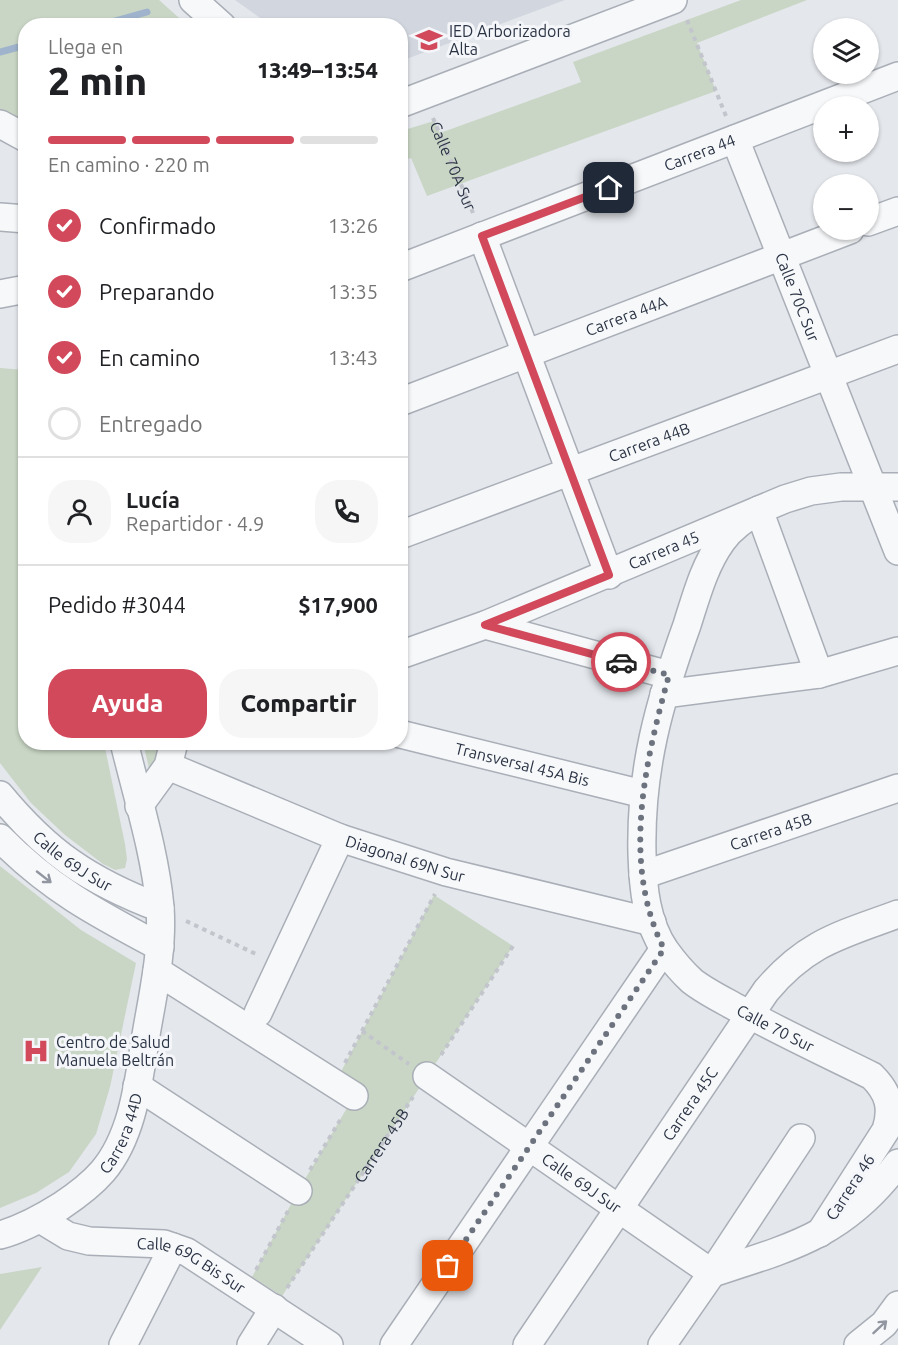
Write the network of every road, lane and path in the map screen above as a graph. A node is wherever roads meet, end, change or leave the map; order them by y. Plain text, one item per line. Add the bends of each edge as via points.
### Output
1 (193, 0) edge
2 (673, 0) edge
3 (208, 18) edge
4 (696, 43) dead end
5 (898, 76) edge
6 (412, 99) edge
7 (0, 124) edge
8 (18, 134) edge
9 (735, 139) junction
10 (898, 211) edge
11 (0, 217) edge
12 (18, 218) edge
13 (879, 218) edge
14 (482, 236) junction
15 (823, 240) edge
16 (781, 256) junction
17 (408, 265) edge
18 (18, 291) edge
19 (0, 294) edge
20 (898, 349) edge
21 (526, 354) junction
22 (829, 375) junction
23 (408, 399) edge
24 (569, 472) junction
25 (886, 487) edge
26 (759, 510) junction
27 (408, 532) edge
28 (898, 551) edge
29 (609, 575) junction
30 (485, 625) junction
31 (898, 651) edge
32 (408, 652) edge
33 (819, 674) junction
34 (667, 684) junction
35 (408, 736) edge
36 (126, 750) edge
37 (171, 754) edge
38 (898, 788) edge
39 (644, 794) junction
40 (0, 795) edge
41 (139, 806) junction
42 (340, 838) junction
43 (3, 845) edge
44 (446, 872) junction
45 (643, 875) junction
46 (160, 908) junction
47 (898, 914) edge
48 (652, 922) junction
49 (513, 946) dead end
50 (664, 949) junction
51 (159, 959) junction
52 (280, 966) junction
53 (258, 1013) dead end
54 (751, 1015) junction
55 (362, 1031) junction
56 (427, 1076) junction
57 (137, 1086) junction
58 (344, 1090) joint
59 (888, 1101) joint
60 (801, 1138) dead end
61 (529, 1147) junction
62 (898, 1163) edge
63 (298, 1191) dead end
64 (620, 1209) junction
65 (40, 1219) junction
66 (820, 1233) junction
67 (0, 1236) edge
68 (173, 1247) junction
69 (712, 1273) junction
70 (898, 1305) edge
71 (274, 1308) junction
72 (123, 1345) edge
73 (251, 1345) edge
74 (329, 1345) edge
75 (394, 1345) edge
76 (526, 1345) edge
77 (662, 1345) edge
78 (858, 1345) edge

1 - 3 street
2 - 6 street
4 - 9 path
5 - 9 street, Carrera 44
6 - 14 path, Calle 70A Sur
7 - 8 street
9 - 14 street, Carrera 44
9 - 16 street, Calle 70C Sur
10 - 13 street
11 - 12 street
14 - 17 street, Carrera 44
14 - 21 street
15 - 16 street, Carrera 44A
16 - 21 street, Carrera 44A
16 - 22 street, Calle 70C Sur
18 - 19 street
20 - 22 street, Carrera 44B
21 - 23 street, Carrera 44A
21 - 24 street
22 - 24 street, Carrera 44B
22 - 25 street, Calle 70C Sur
24 - 27 street, Carrera 44B
24 - 29 street
25 - 26 street, Carrera 45 via 812,491
25 - 28 street, Calle 70C Sur
26 - 29 street, Carrera 45
26 - 33 street
26 - 34 street, Calle 70 Sur via 736,524 713,556
29 - 30 street, Carrera 45
30 - 32 street, Carrera 45
30 - 34 street
31 - 33 street
33 - 34 street
34 - 39 street, Calle 70 Sur via 653,733
35 - 39 street, Transversal 45A Bis
36 - 41 street
37 - 41 street
37 - 42 street, Diagonal 69N Sur
38 - 45 street, Carrera 45B
39 - 45 street, Calle 70 Sur
40 - 46 street, Calle 69J Sur via 31,831 70,863 108,886
41 - 46 street
42 - 44 street, Diagonal 69N Sur
42 - 52 street
43 -> 51 street, Calle 69J Sur via 69,897
44 - 48 street, Diagonal 69N Sur
44 - 55 path
45 - 48 street, Calle 70 Sur
46 - 51 street, Carrera 44D
46 - 52 path
47 - 54 street, Carrera 45C via 813,948 780,974
48 - 50 street, Calle 70 Sur
49 - 56 path, Carrera 45B
50 - 54 street, Calle 70 Sur via 692,981
50 - 61 street
51 - 57 street, Carrera 44D
51 - 58 street, Calle 69J Sur
52 - 53 street
54 - 59 street, Calle 70 Sur via 872,1076 882,1085
54 - 64 street, Carrera 45C
55 - 56 path
55 - 58 path
56 - 61 street, Calle 69J Sur
56 - 71 path, Carrera 45B
57 - 63 street
57 - 65 street, Carrera 44D via 122,1136 104,1170 89,1186
59 - 66 street, Carrera 46 via 891,1115 886,1130
60 - 69 street
61 - 64 street, Calle 69J Sur
61 - 75 street
62 - 66 street via 864,1203
64 - 69 street, Calle 69J Sur
64 - 76 street, Carrera 45C
65 - 67 street, Carrera 44D
65 - 68 street, Calle 69G Bis Sur via 68,1236 89,1241
66 - 69 street, Carrera 46
68 - 71 street, Calle 69G Bis Sur via 199,1259
68 - 72 street
69 - 77 street
78 -> 70 street via 884,1324
71 - 73 street
71 - 74 street, Calle 69G Bis Sur

